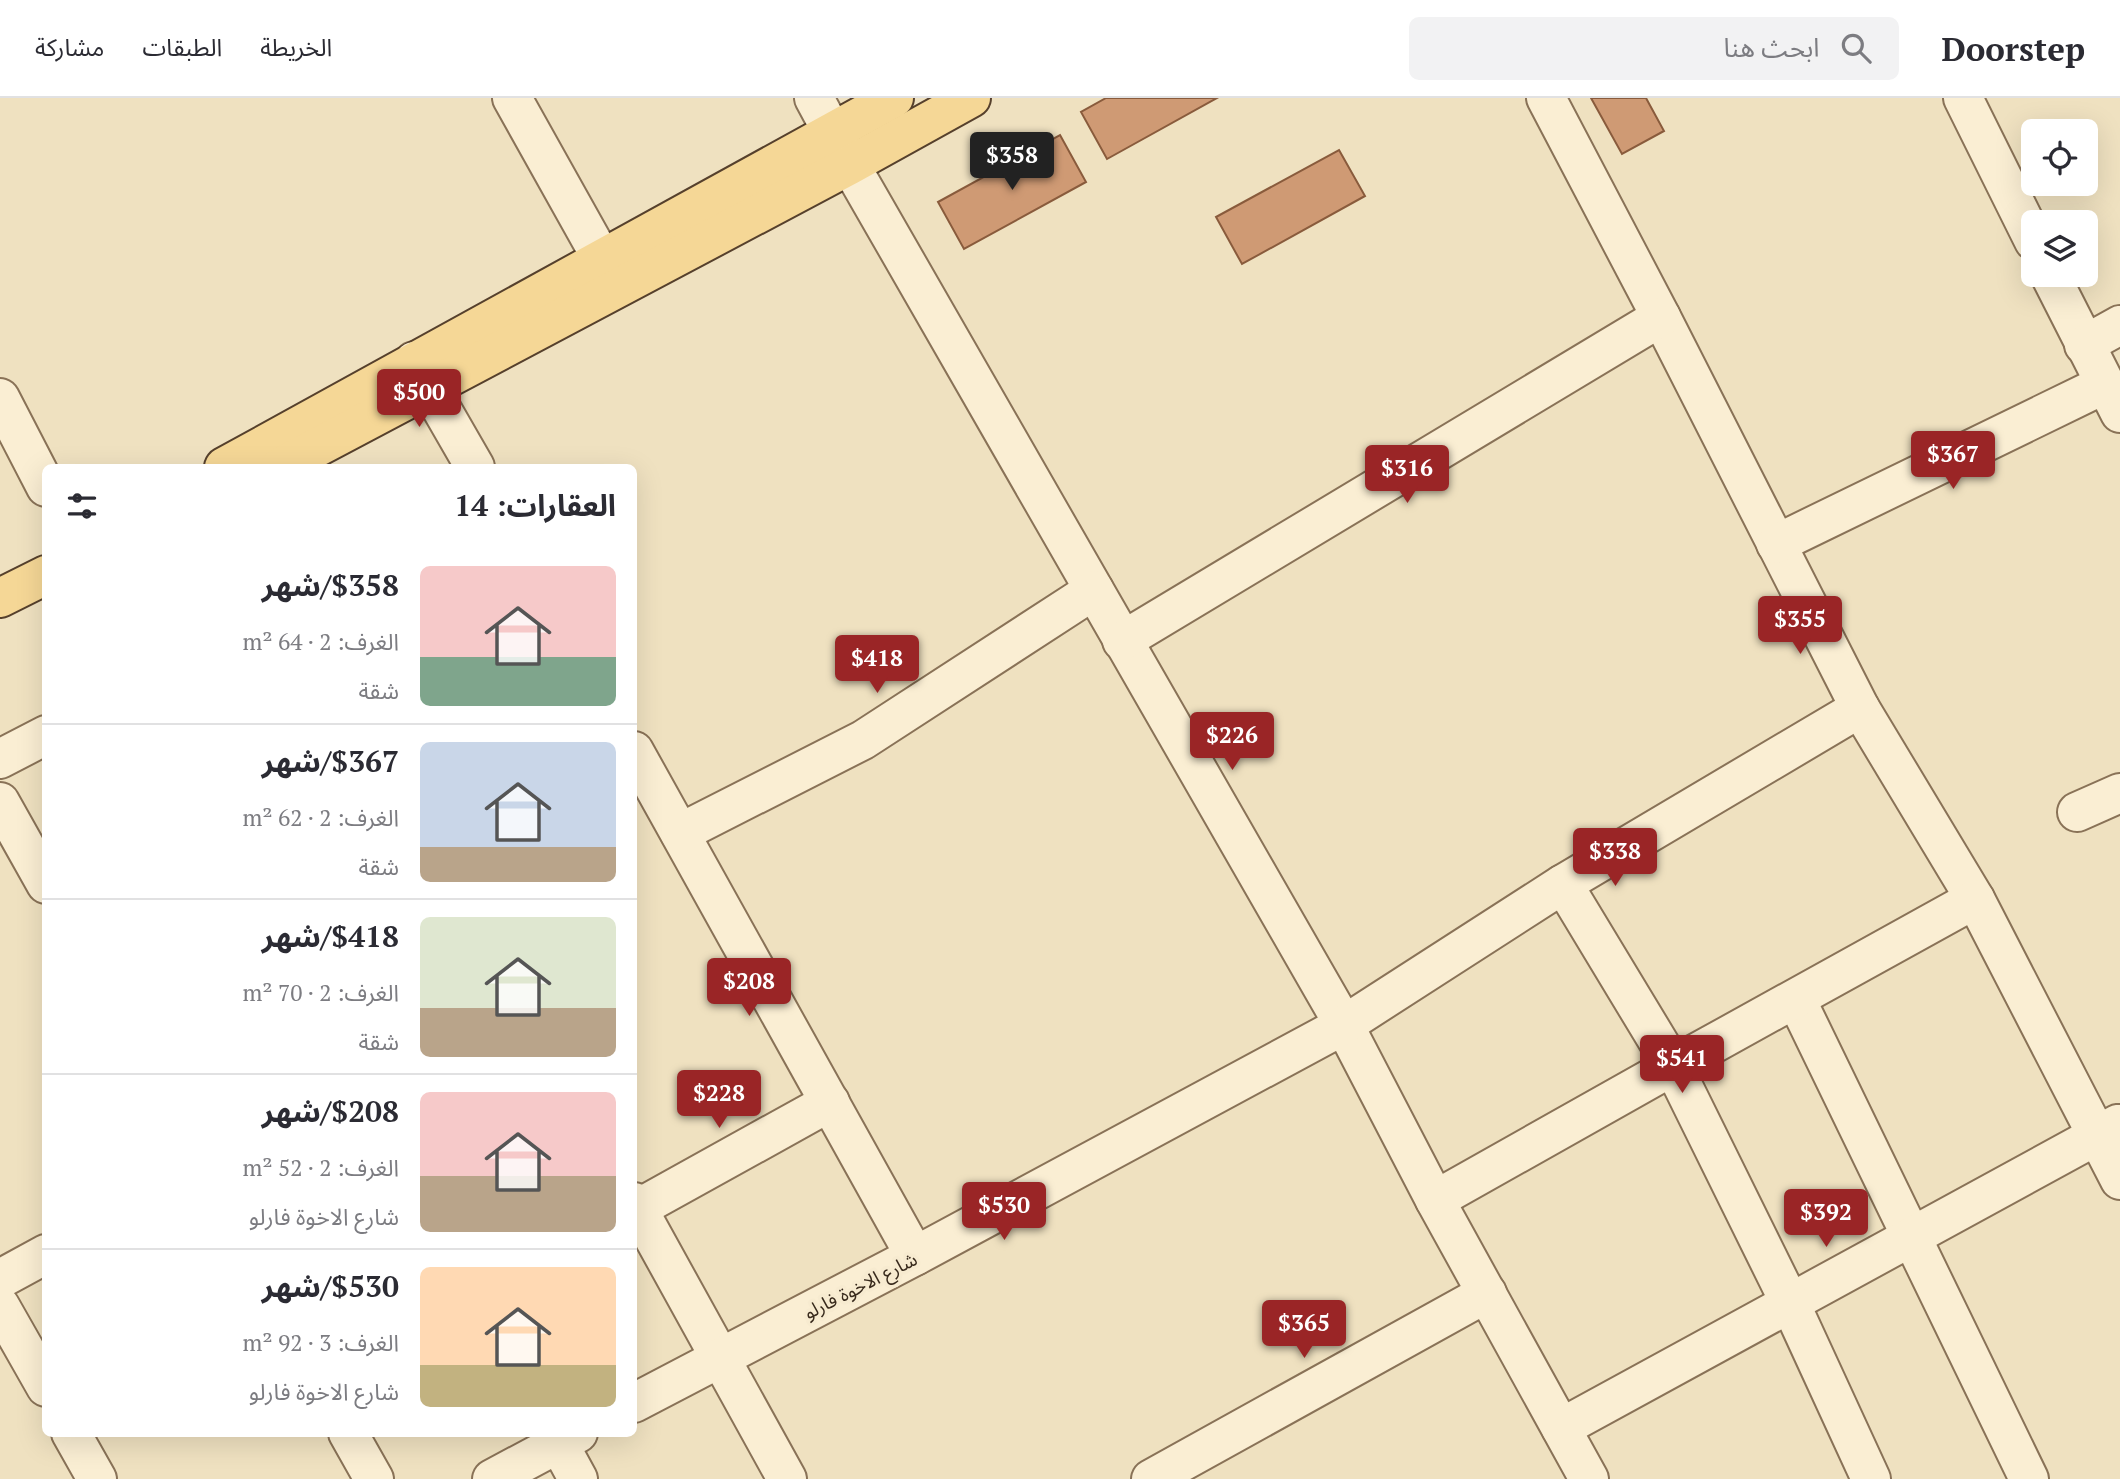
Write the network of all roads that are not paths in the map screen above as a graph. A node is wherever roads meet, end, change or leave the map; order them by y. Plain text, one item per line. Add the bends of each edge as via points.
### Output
1 (512, 98) edge
2 (814, 98) edge
3 (894, 98) edge
4 (971, 98) edge
5 (1546, 98) edge
6 (1964, 98) edge
7 (841, 149) junction
8 (2021, 214) edge
9 (602, 259) junction
10 (2056, 287) edge
11 (1661, 317) junction
12 (2120, 325) edge
13 (2084, 345) junction
14 (422, 374) junction
15 (0, 398) edge
16 (2112, 398) edge
17 (230, 464) edge
18 (285, 464) edge
19 (473, 464) edge
20 (42, 479) edge
21 (1776, 544) junction
22 (42, 577) edge
23 (1094, 590) junction
24 (0, 598) edge
25 (1122, 641) junction
26 (1860, 708) junction
27 (42, 737) edge
28 (637, 756) edge
29 (0, 759) edge
30 (2120, 793) edge
31 (0, 802) edge
32 (2077, 812) dead end
33 (680, 833) junction
34 (42, 877) edge
35 (1563, 884) junction
36 (1975, 899) junction
37 (1796, 999) junction
38 (1344, 1025) junction
39 (1673, 1066) junction
40 (830, 1102) junction
41 (2108, 1129) edge
42 (2120, 1180) edge
43 (1435, 1200) junction
44 (637, 1205) edge
45 (637, 1210) edge
46 (1912, 1236) junction
47 (42, 1256) edge
48 (915, 1256) junction
49 (0, 1279) edge
50 (1487, 1293) junction
51 (1790, 1303) junction
52 (0, 1306) edge
53 (720, 1357) junction
54 (42, 1380) edge
55 (637, 1401) edge
56 (1561, 1428) junction
57 (73, 1437) edge
58 (350, 1437) edge
59 (563, 1437) edge
60 (97, 1479) edge
61 (374, 1479) edge
62 (492, 1479) edge
63 (578, 1479) edge
64 (787, 1479) edge
65 (1151, 1479) edge
66 (1589, 1479) edge
67 (1871, 1479) edge
68 (2029, 1479) edge

1 - 9 street
2 - 7 street
3 - 7 main road
4 - 7 main road
5 - 11 street
6 - 8 street
7 - 9 main road
7 - 14 main road
7 - 23 street
9 - 14 main road
10 - 13 street
11 - 21 street
11 - 25 street
12 - 13 street
13 - 16 street
14 - 17 main road
14 - 18 main road
14 - 19 street
15 - 20 street
16 - 21 street
21 - 26 street
22 - 24 main road
23 - 25 street
23 - 33 street via 863,740
25 - 38 street
26 - 35 street, شارع الاخوة فارلو
26 - 36 street
27 - 29 street
28 - 33 street
30 - 32 street
31 - 34 street
33 - 40 street
35 - 38 street, شارع الاخوة فارلو
35 - 39 street
36 - 37 street
36 - 41 street
37 - 39 street
37 - 46 street
38 - 43 street
38 - 48 street, شارع الاخوة فارلو
39 - 43 street
39 - 51 street
40 - 44 street
40 - 48 street
41 - 42 street
41 - 46 street
43 - 50 street
45 - 53 street
46 - 51 street
46 - 68 street
47 - 49 street
48 - 53 street, شارع الاخوة فارلو
50 - 56 street
50 - 65 street
51 - 56 street
51 - 67 street
52 - 54 street
53 - 55 street, شارع الاخوة فارلو
53 - 64 street
56 - 66 street
57 - 60 street
58 - 61 street
59 - 62 street
59 - 63 street

